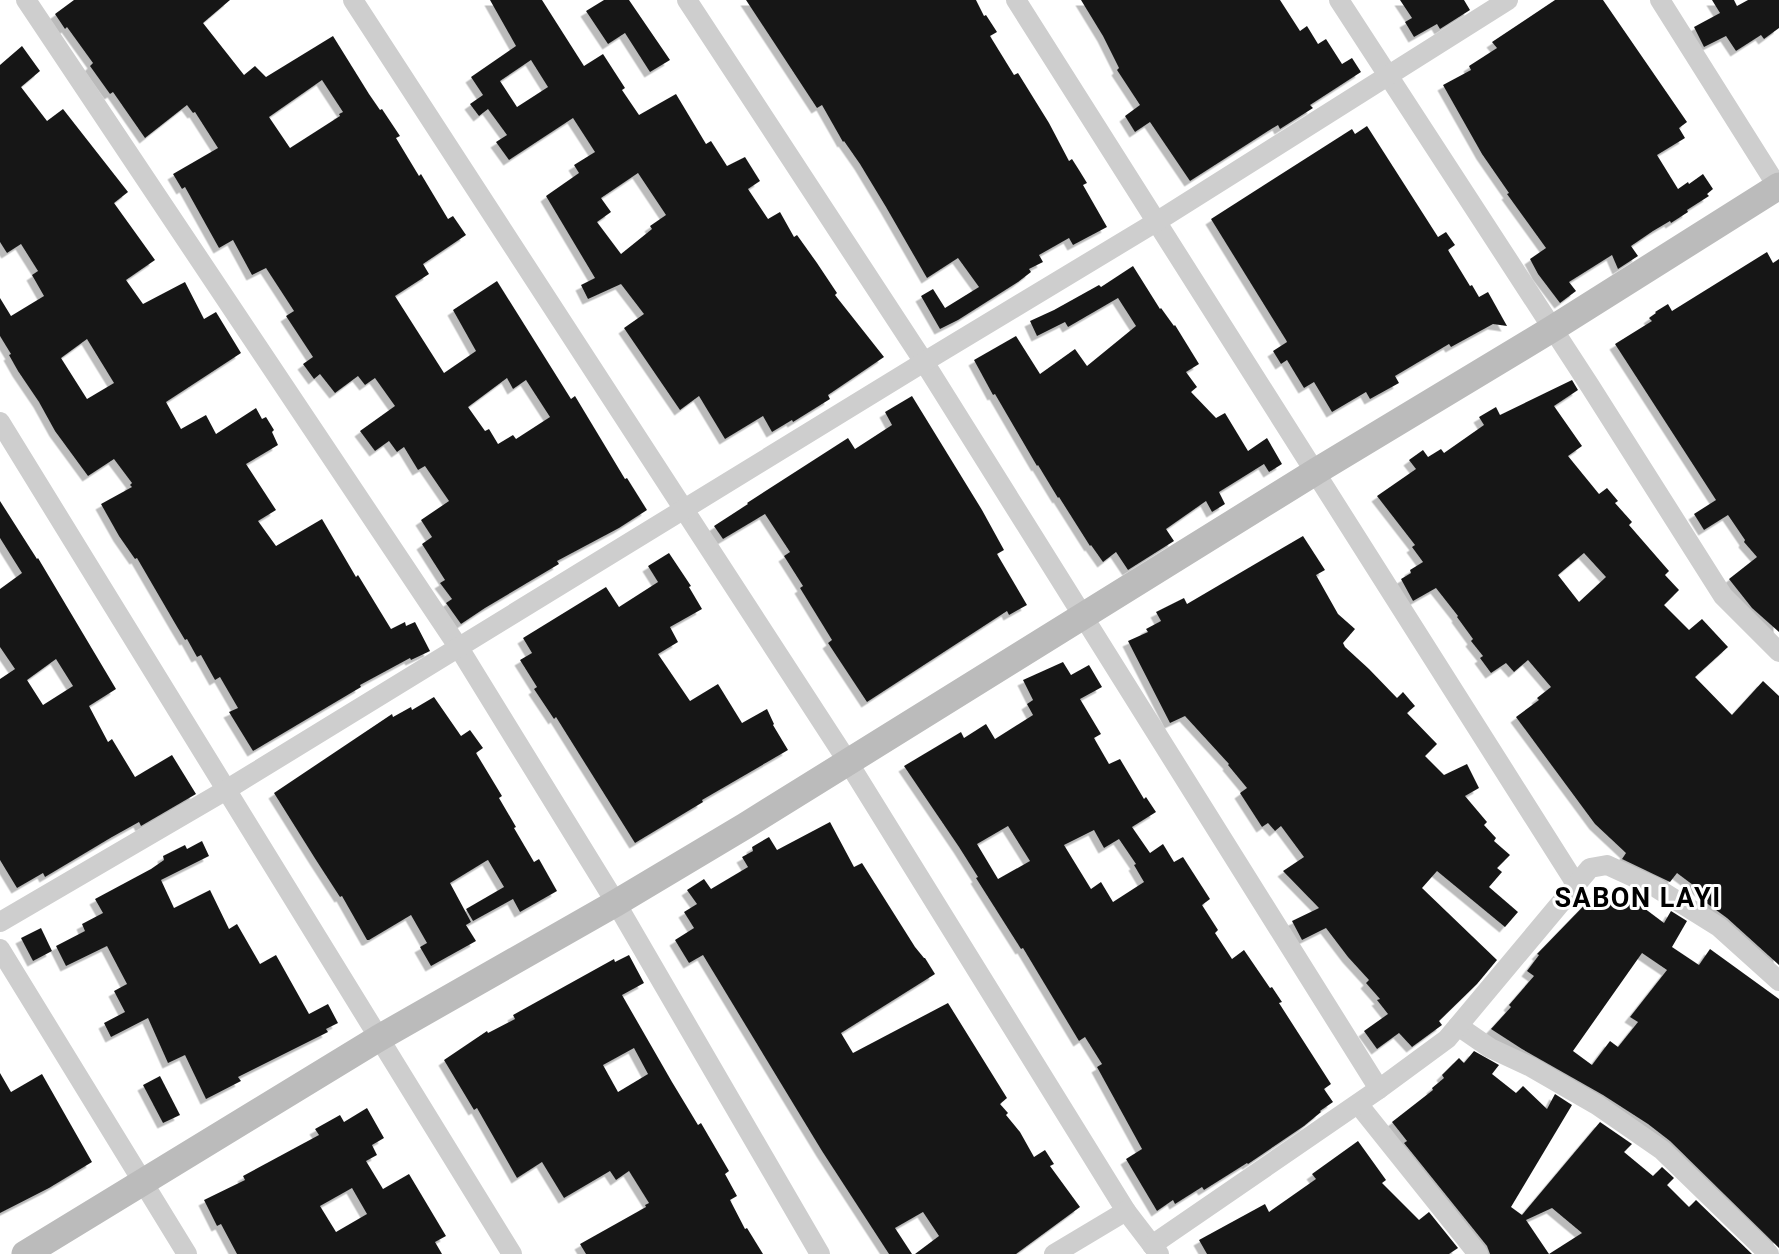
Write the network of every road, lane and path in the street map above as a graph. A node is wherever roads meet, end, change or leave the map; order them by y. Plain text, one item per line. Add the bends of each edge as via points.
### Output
1 (26, 0) edge
2 (352, 0) edge
3 (687, 0) edge
4 (1016, 0) edge
5 (1339, 0) edge
6 (1508, 0) edge
7 (1660, 0) edge
8 (1387, 76) junction
9 (1778, 187) edge
10 (1156, 222) junction
11 (1552, 329) junction
12 (924, 362) junction
13 (0, 422) edge
14 (1315, 472) junction
15 (684, 510) junction
16 (1083, 615) junction
17 (459, 648) junction
18 (1779, 652) edge
19 (848, 762) junction
20 (226, 790) junction
21 (1576, 884) junction
22 (616, 903) junction
23 (0, 922) edge
24 (0, 949) edge
25 (1779, 981) edge
26 (1458, 1026) junction
27 (379, 1038) junction
28 (1379, 1089) junction
29 (1358, 1104) junction
30 (143, 1184) junction
31 (1126, 1211) junction
32 (1156, 1250) edge
33 (25, 1254) edge
34 (187, 1254) edge
35 (512, 1254) edge
36 (820, 1254) edge
37 (1054, 1254) edge
38 (1478, 1254) edge
39 (1769, 1254) edge

1 - 17 street
2 - 15 street
3 - 12 street
4 - 10 street
5 - 8 street
6 - 8 street
7 - 9 street
8 - 10 street
8 - 11 street
9 - 11 main road
10 - 12 street
10 - 14 street
11 - 14 main road
11 - 18 street via 1723,596
12 - 15 street
12 - 16 street
13 - 20 street
14 - 16 main road
14 - 21 street
15 - 17 street
15 - 19 street
16 - 19 main road
16 - 28 street
17 - 20 street
17 - 22 street
19 - 22 main road
19 - 31 street
20 - 23 street
20 - 27 street
21 - 25 street via 1590,868 1607,865 1655,887 1719,927
21 - 26 street
22 - 27 main road
22 - 36 street
24 - 30 street
26 - 28 street via 1447,1039
26 - 39 street via 1490,1048 1597,1104 1662,1150
27 - 30 main road
27 - 35 street
28 - 29 street
29 - 32 street
29 - 38 street
30 - 33 main road
30 - 34 street
31 - 32 street
31 - 37 street

